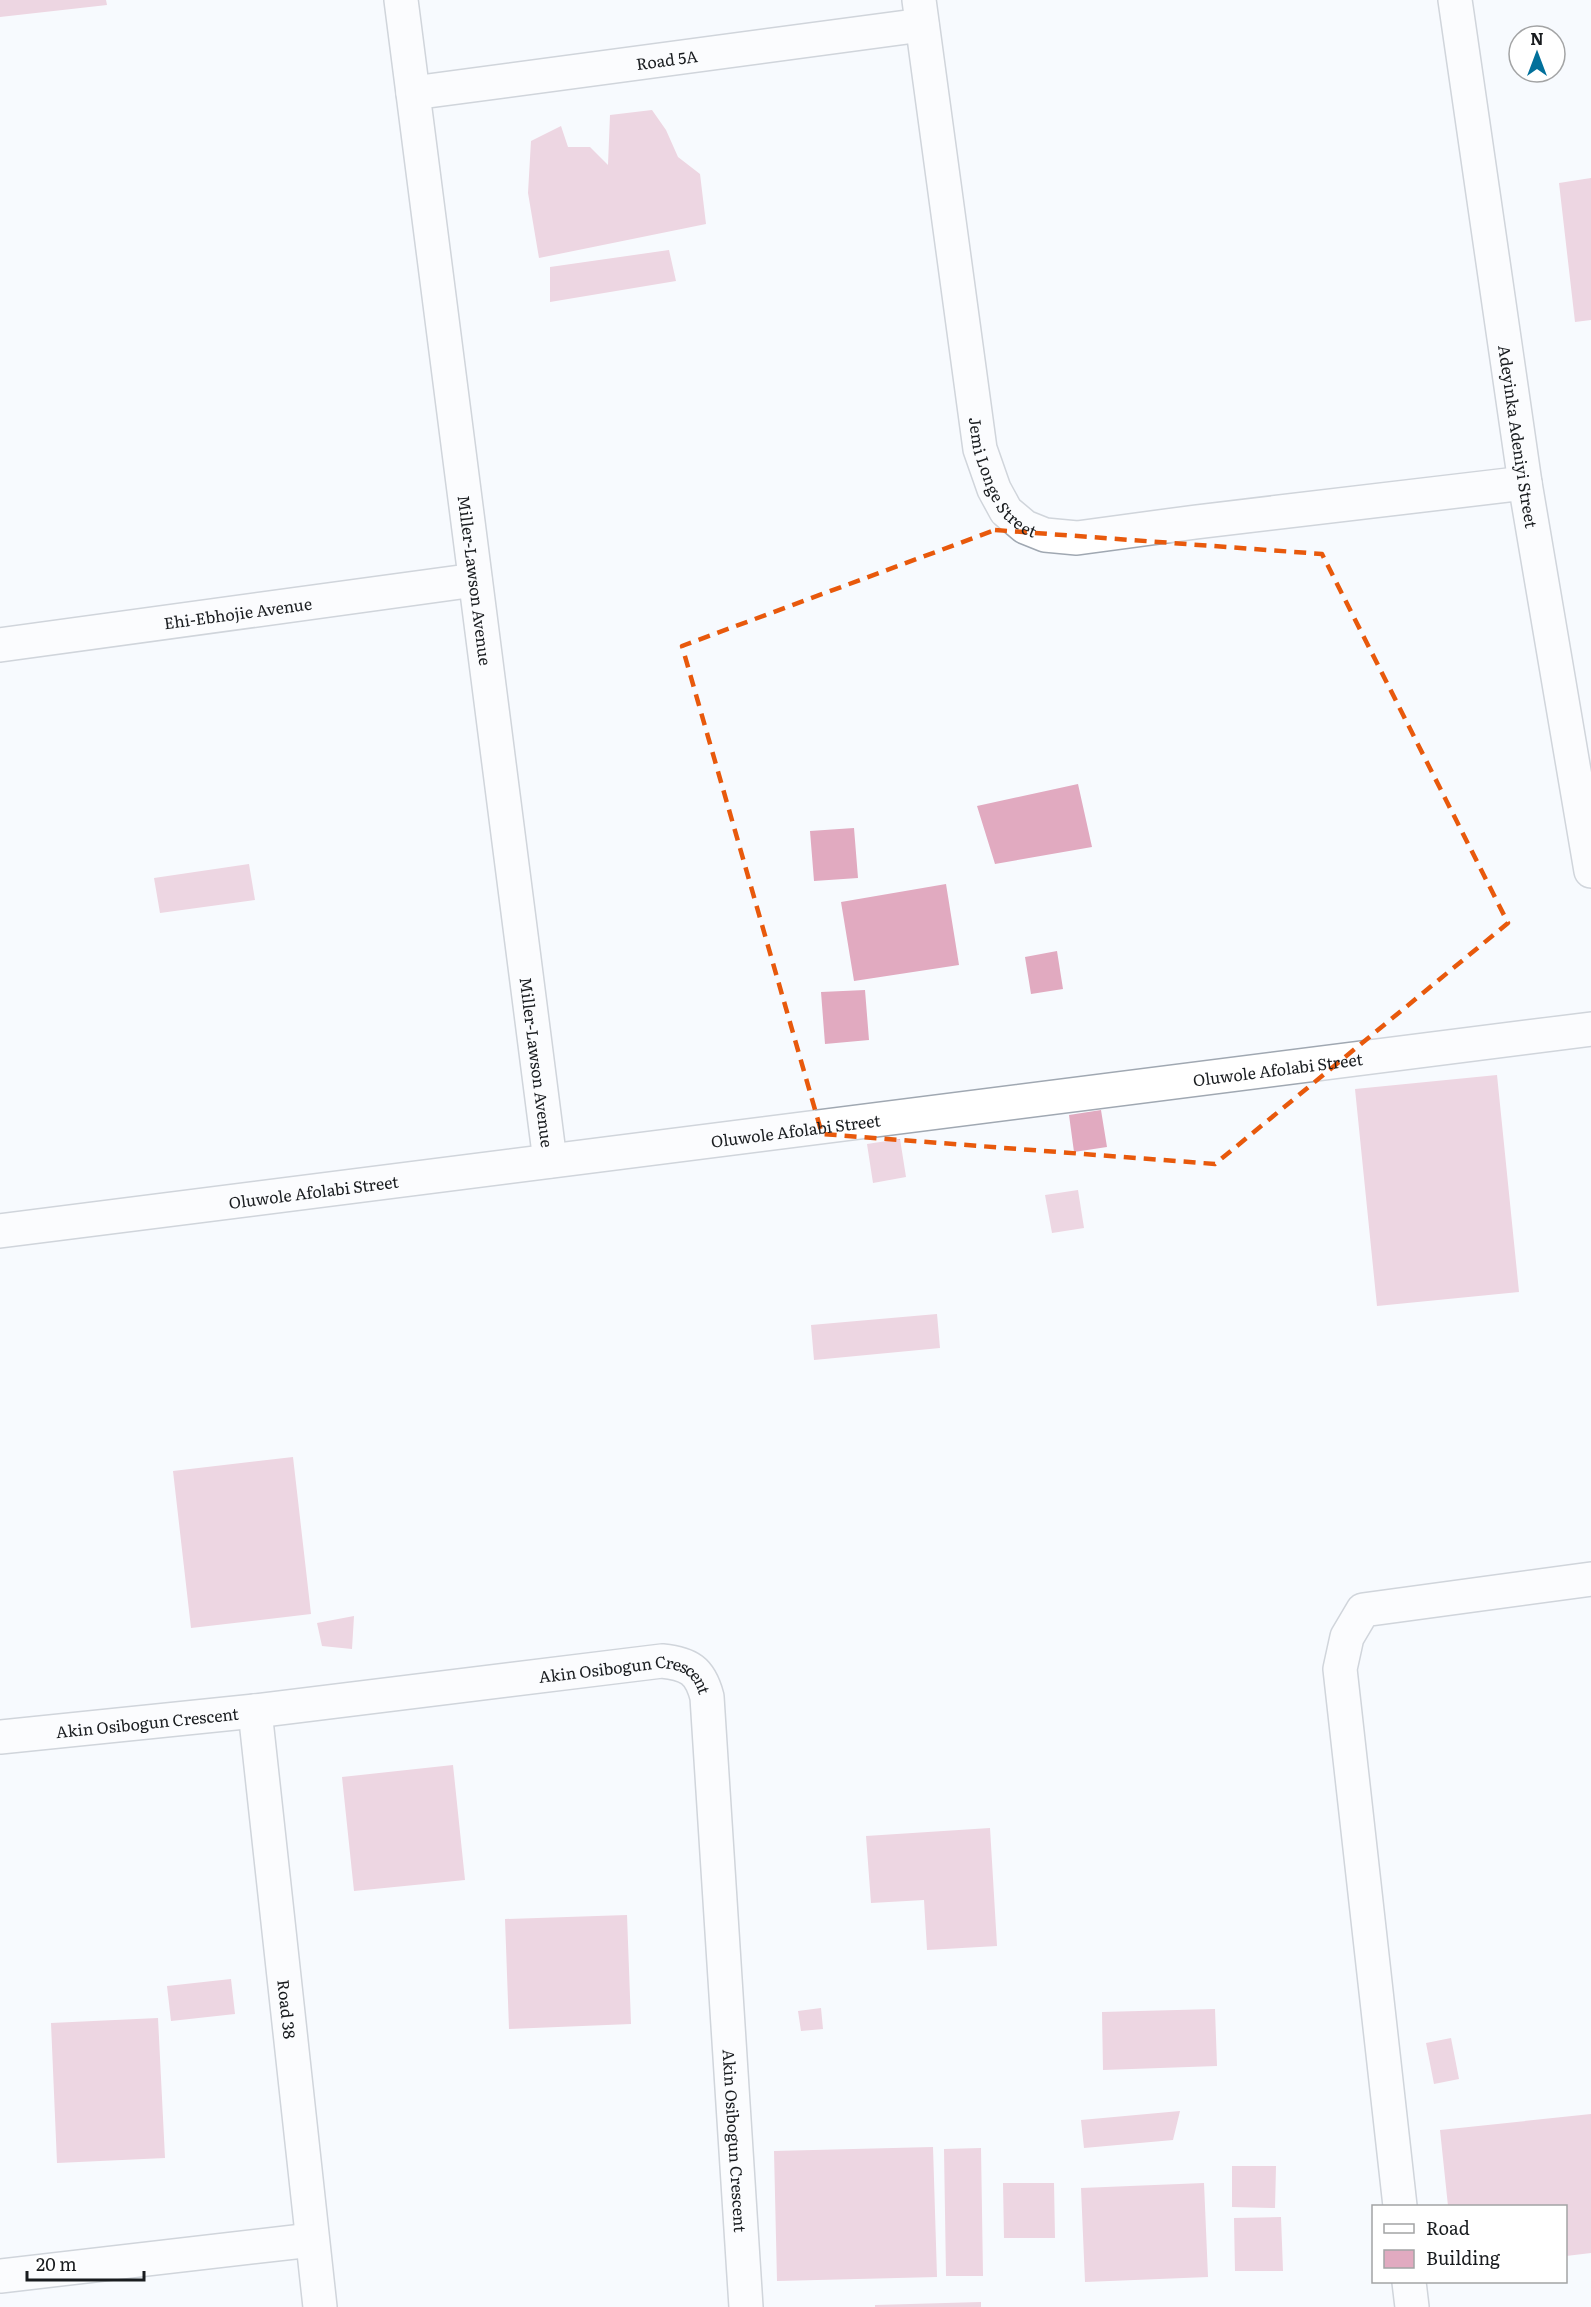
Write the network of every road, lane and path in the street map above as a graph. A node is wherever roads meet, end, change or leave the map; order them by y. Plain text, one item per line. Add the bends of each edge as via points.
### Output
1 (401, 0) edge
2 (1455, 0) edge
3 (920, 13) edge
4 (413, 93) junction
5 (1525, 483) junction
6 (475, 580) junction
7 (0, 645) edge
8 (1591, 871) edge
9 (1591, 1029) edge
10 (550, 1161) junction
11 (0, 1231) edge
12 (1591, 1579) edge
13 (255, 1711) junction
14 (0, 1737) edge
15 (1400, 2205) edge
16 (312, 2240) junction
17 (0, 2276) edge
18 (1409, 2283) edge
19 (320, 2307) edge
20 (746, 2307) edge
21 (1412, 2307) edge

1 - 4 street, Miller-Lawson Avenue
2 - 5 street, Adeyinka Adeniyi Street
3 - 4 street, Road 5A
3 - 5 street, Jemi Longe Street via 980,449 993,489 1006,511 1024,527 1077,538
4 - 6 street, Miller-Lawson Avenue
5 - 8 street, Adeyinka Adeniyi Street
6 - 7 street, Ehi-Ebhojie Avenue
6 - 10 street, Miller-Lawson Avenue
9 - 10 street, Oluwole Afolabi Street
10 - 11 street, Oluwole Afolabi Street
12 - 15 street via 1363,1610 1347,1637 1340,1669
13 - 14 street, Akin Osibogun Crescent
13 - 16 street, Road 38
13 - 20 street, Akin Osibogun Crescent via 662,1661 680,1663 703,1682 715,1792
16 - 17 street
16 - 19 street, Road 38
18 - 21 street

